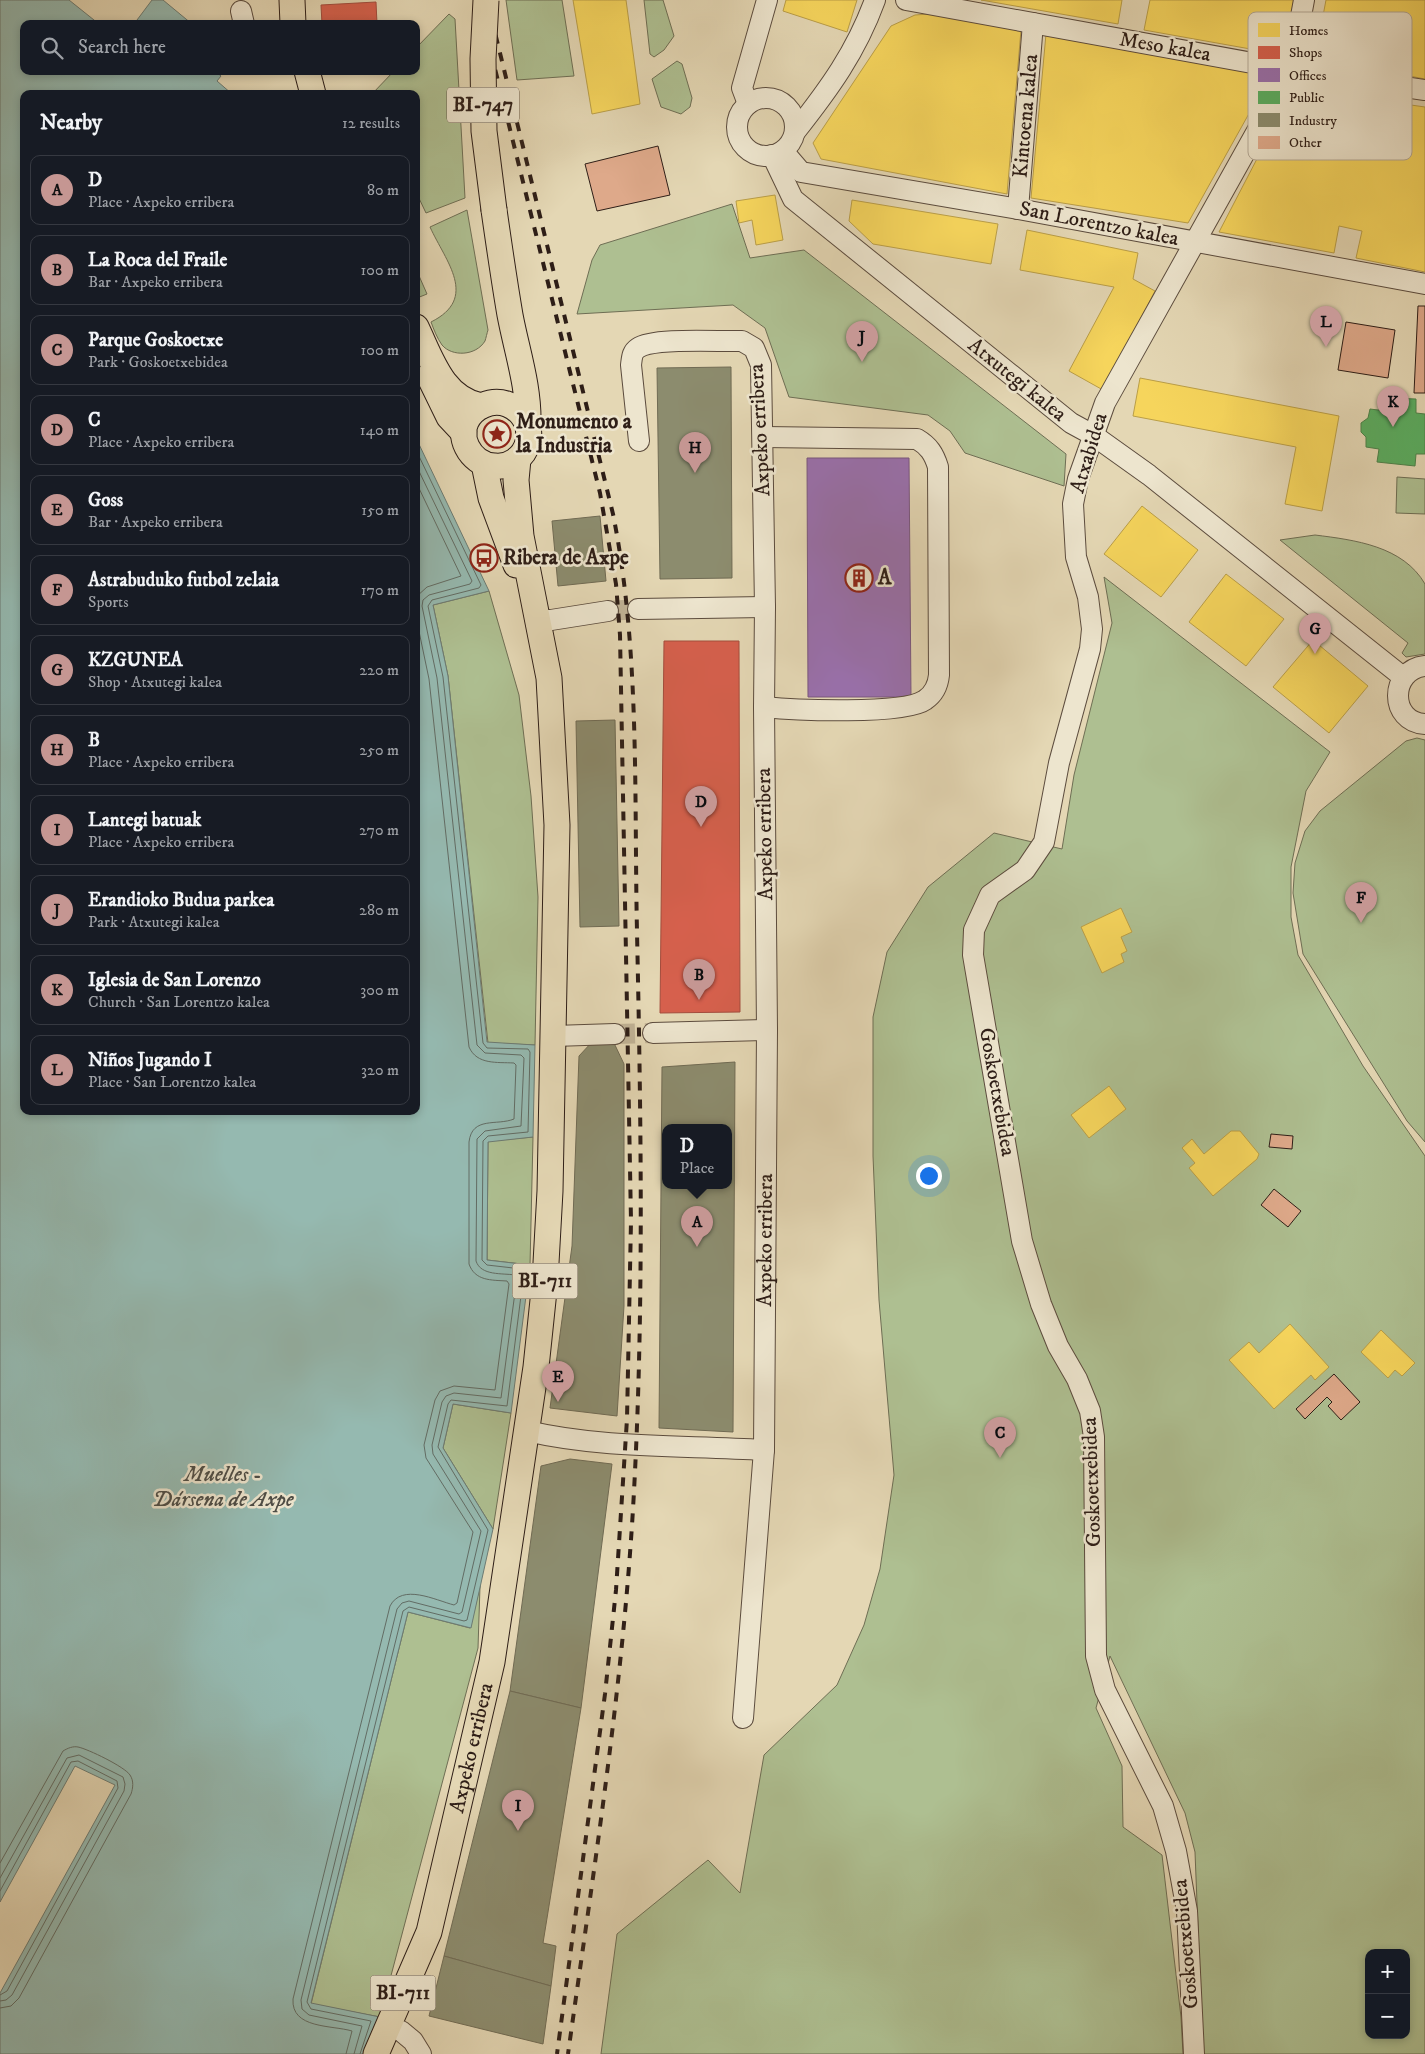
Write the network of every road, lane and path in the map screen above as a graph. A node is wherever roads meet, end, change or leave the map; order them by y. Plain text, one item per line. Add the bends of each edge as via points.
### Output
1 (486, 0) edge
2 (767, 0) edge
3 (875, 0) edge
4 (906, 0) edge
5 (1033, 23) junction
6 (1248, 62) edge
7 (1412, 88) edge
8 (1425, 90) edge
9 (748, 104) junction
10 (795, 132) junction
11 (1248, 145) edge
12 (777, 153) junction
13 (1018, 209) junction
14 (1193, 242) junction
15 (1425, 284) edge
16 (420, 335) edge
17 (518, 348) junction
18 (420, 357) edge
19 (487, 403) junction
20 (528, 425) junction
21 (464, 433) junction
22 (1093, 435) junction
23 (764, 438) junction
24 (639, 441) dead end
25 (518, 459) junction
26 (484, 464) junction
27 (765, 608) junction
28 (638, 609) tunnel mouth
29 (608, 611) tunnel mouth
30 (540, 620) junction
31 (1425, 666) edge
32 (1403, 677) junction
33 (764, 707) junction
34 (1425, 724) edge
35 (1025, 870) joint
36 (767, 1030) junction
37 (653, 1033) tunnel mouth
38 (614, 1034) tunnel mouth
39 (554, 1036) junction
40 (527, 1431) junction
41 (764, 1450) junction
42 (744, 1718) dead end
43 (429, 1932) junction
44 (401, 2031) junction
45 (376, 2054) edge
46 (389, 2054) edge
47 (420, 2054) edge
48 (1194, 2054) edge

1 - 17 main road, BI-747, bridge via 484,131
2 - 9 street via 742,88
3 - 10 street via 862,35 828,89
4 - 5 street, Meso kalea
5 - 6 street, Meso kalea
5 - 13 street, Kintoena kalea
7 - 8 street, Meso kalea
9 - 10 street via 757,99 777,100 792,112
9 - 12 street via 739,118 738,135 742,142 755,153
10 - 12 street via 790,142
11 - 14 street, Atxabidea
12 - 13 street, San Lorentzo kalea via 801,172
12 - 22 street, Atxutegi kalea via 793,199 1071,424
13 - 14 street, San Lorentzo kalea
14 - 15 street, San Lorentzo kalea
14 - 22 street, Atxabidea via 1105,403
16 - 19 main road via 447,387 470,404
17 - 19 main road, BI-747 via 508,384
17 - 20 main road, BI-747 via 530,407
18 - 21 main road via 449,417
19 - 20 main road via 503,402 518,410
19 - 21 main road via 472,413
20 - 25 main road, BI-711 via 528,444
21 - 26 main road via 466,446
22 - 32 street, Atxutegi kalea via 1149,475
22 - 35 street, Atxabidea via 1073,504 1076,557 1088,597 1092,629 1090,650 1059,763 1044,842
23 - 24 street, Axpeko erribera via 761,365 754,348 742,341 654,342 643,345 632,354
23 - 27 street, Axpeko erribera
23 - 33 street via 917,439 935,455 938,468 939,674 938,685 924,701 900,708
25 - 26 main road via 502,466
25 - 30 main road, Axpeko erribera / BI-711 via 516,480 521,536
26 - 30 main road, Axpeko erribera / BI-711 via 502,530 531,608
27 - 28 street
27 - 33 street, Axpeko erribera
29 - 30 street
30 - 39 main road, Axpeko erribera / BI-711 via 549,678 557,825
31 - 32 street via 1415,668
32 - 34 street via 1397,693 1400,709 1413,721
33 - 36 street, Axpeko erribera
35 - 48 street, Goskoetxebidea via 990,895 974,930 973,955 1022,1241 1041,1304 1090,1411 1094,1437 1096,1656 1105,1690 1163,1806 1176,1851 1187,1911
36 - 37 street
36 - 41 street, Axpeko erribera
38 - 39 street
39 - 40 main road, Axpeko erribera / BI-711 via 545,1280
40 - 41 street via 577,1439
40 - 43 main road, Axpeko erribera / BI-711 via 492,1662
41 - 42 street, Axpeko erribera
43 - 44 main road, BI-711 via 413,2004
43 - 45 main road, Axpeko erribera / BI-711
44 - 46 main road, BI-711
44 - 47 street via 413,2041

